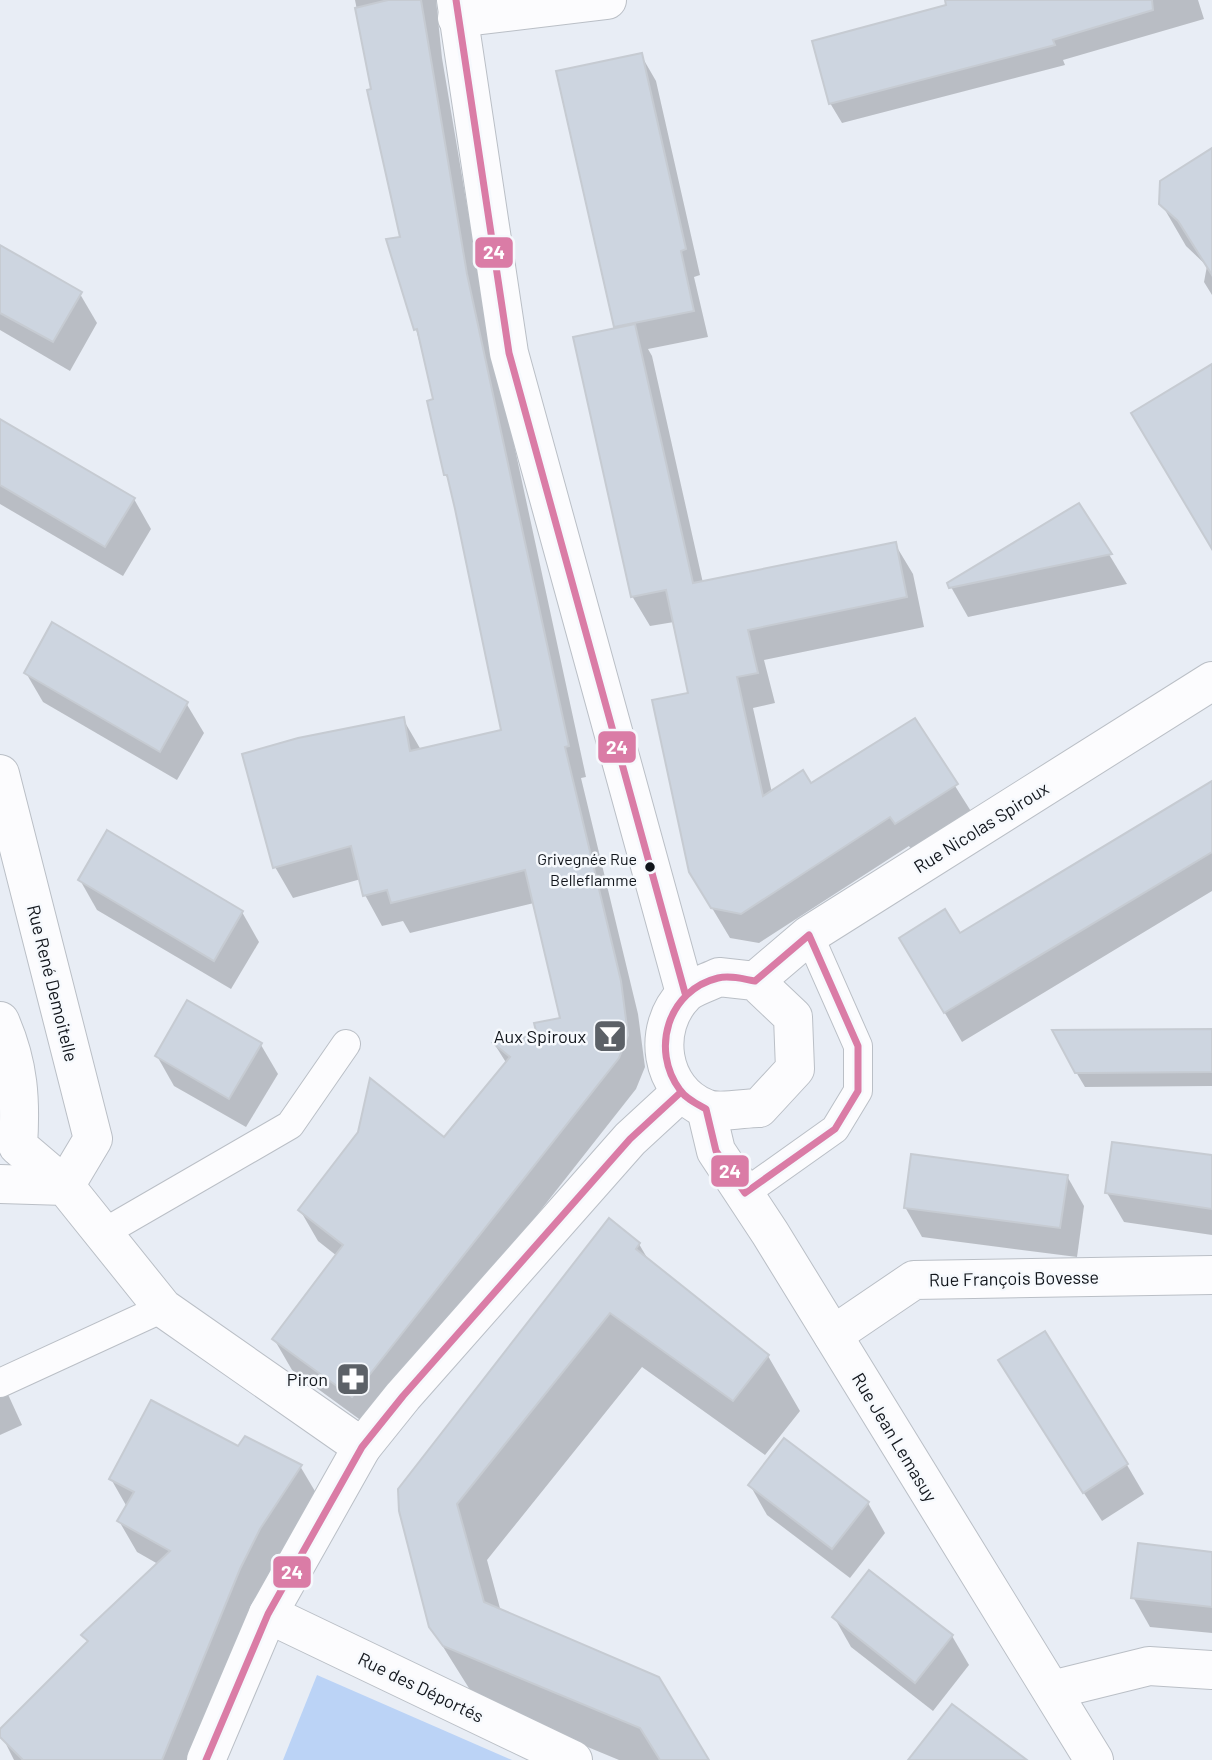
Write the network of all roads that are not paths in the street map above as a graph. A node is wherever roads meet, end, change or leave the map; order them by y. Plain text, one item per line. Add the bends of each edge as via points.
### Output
1 (607, 0) edge
2 (456, 9) edge
3 (1212, 681) edge
4 (0, 774) edge
5 (808, 935) junction
6 (755, 981) junction
7 (685, 993) junction
8 (0, 1021) edge
9 (346, 1044) dead end
10 (693, 1101) junction
11 (0, 1184) edge
12 (65, 1185) junction
13 (745, 1194) junction
14 (105, 1232) junction
15 (1212, 1275) edge
16 (163, 1308) junction
17 (833, 1335) junction
18 (0, 1383) edge
19 (362, 1447) junction
20 (268, 1614) junction
21 (1212, 1670) edge
22 (1052, 1690) junction
23 (206, 1760) edge
24 (573, 1760) edge
25 (1094, 1760) edge

1 - 2 street
2 - 7 street via 509,353
3 - 5 street, Rue Nicolas Spiroux
4 - 12 street, Rue René Demoitelle via 93,1139
5 - 6 street, Rue Nicolas Spiroux
5 - 13 lane via 858,1046 858,1091 835,1129
6 - 7 street via 719,977
6 - 10 street via 793,1017 796,1069 759,1108
7 - 10 street via 666,1024 664,1060
8 - 12 street via 14,1052 18,1146
9 - 14 lane via 290,1125
10 - 13 street, Rue Jean Lemasuy via 716,1151
10 - 19 street via 630,1139
11 - 12 street
12 - 14 street
13 - 17 street, Rue Jean Lemasuy
14 - 16 street
15 - 17 street, Rue François Bovesse via 914,1280
16 - 18 lane
16 - 19 street
17 - 22 street, Rue Jean Lemasuy
19 - 20 street
20 - 23 street
20 - 24 street, Rue des Déportés
21 - 22 street via 1149,1667
22 - 25 street, Rue Jean Lemasuy

